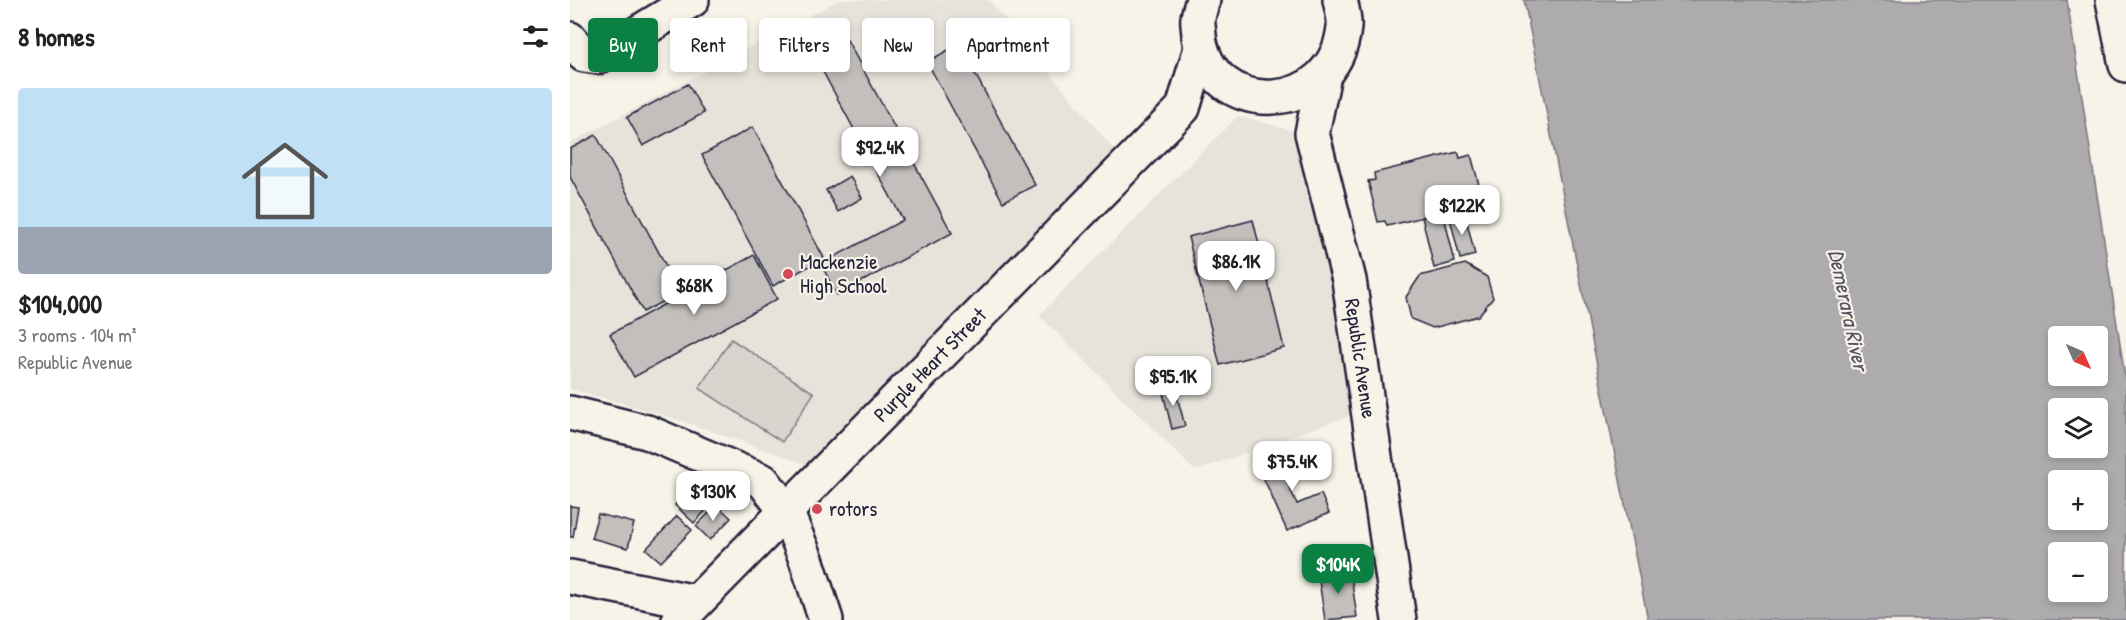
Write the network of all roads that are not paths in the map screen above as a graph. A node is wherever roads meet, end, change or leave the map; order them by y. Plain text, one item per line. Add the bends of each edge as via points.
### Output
1 (692, 0) edge
2 (1203, 0) edge
3 (1340, 0) edge
4 (2113, 0) edge
5 (570, 39) edge
6 (1201, 48) junction
7 (2126, 65) edge
8 (1324, 75) junction
9 (1256, 96) junction
10 (1183, 108) junction
11 (1312, 133) junction
12 (570, 413) edge
13 (786, 511) junction
14 (570, 577) edge
15 (687, 611) edge
16 (826, 620) edge
17 (1399, 620) edge

1 - 5 street via 598,57 584,55
2 - 6 street via 1197,19
3 - 8 street via 1344,25 1339,52
4 - 7 street
6 - 9 street via 1226,83
6 - 10 street, Purple Heart Street
8 - 9 street via 1289,96
8 - 11 street, Republic Avenue
9 - 10 street
9 - 11 street
10 - 13 street, Purple Heart Street
11 - 17 street, Republic Avenue via 1349,280
12 - 13 street via 647,432 763,481
13 - 15 street, Purple Heart Street
13 - 16 street
14 - 15 street

